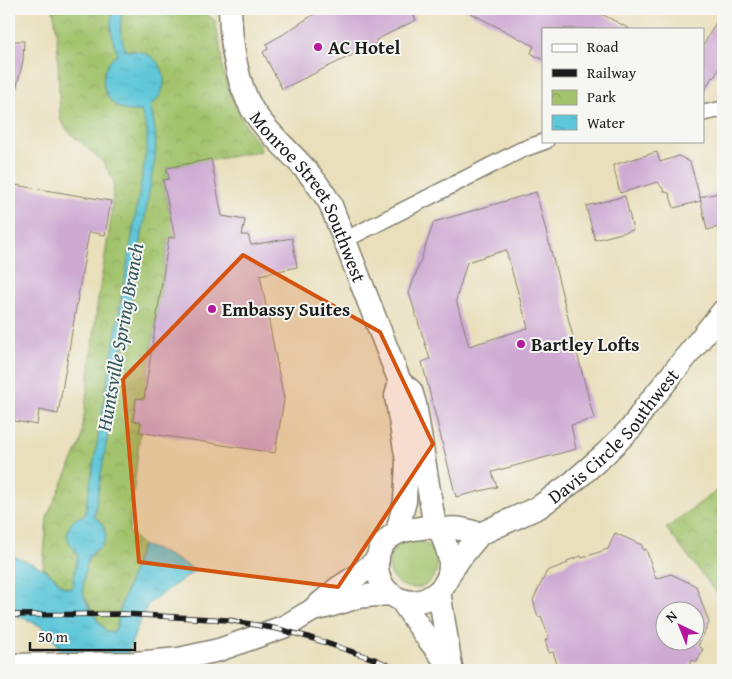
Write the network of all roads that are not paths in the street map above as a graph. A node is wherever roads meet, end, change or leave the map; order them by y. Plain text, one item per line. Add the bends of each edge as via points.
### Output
1 (230, 9) edge
2 (723, 109) edge
3 (704, 113) edge
4 (543, 142) edge
5 (345, 240) junction
6 (723, 311) edge
7 (400, 382) junction
8 (437, 530) junction
9 (397, 532) junction
10 (480, 534) junction
11 (378, 558) junction
12 (444, 582) junction
13 (396, 597) junction
14 (311, 610) junction
15 (9, 665) edge
16 (451, 669) edge

1 - 5 street, Monroe Street Southwest via 239,77 252,108 330,203
2 - 3 street
4 - 5 street via 521,150
5 - 7 street, Monroe Street Southwest
6 - 10 street, Davis Circle Southwest via 632,427 605,454 540,508
7 - 8 street, Monroe Street Southwest via 411,391 415,404
7 - 9 street, Monroe Street Southwest via 396,396 408,461 405,501
8 - 9 street
8 - 10 street via 453,527
8 - 12 street, Monroe Street Southwest via 449,558 450,566
9 - 11 street, Monroe Street Southwest via 381,548
10 - 12 street
11 - 13 street, Monroe Street Southwest via 379,578
11 - 14 street
12 - 13 street via 431,597 422,601 411,602
12 - 16 street, Monroe Street Southwest
13 - 14 street via 359,597
13 - 16 street, Monroe Street Southwest
14 - 15 street via 286,626 219,650 179,659

